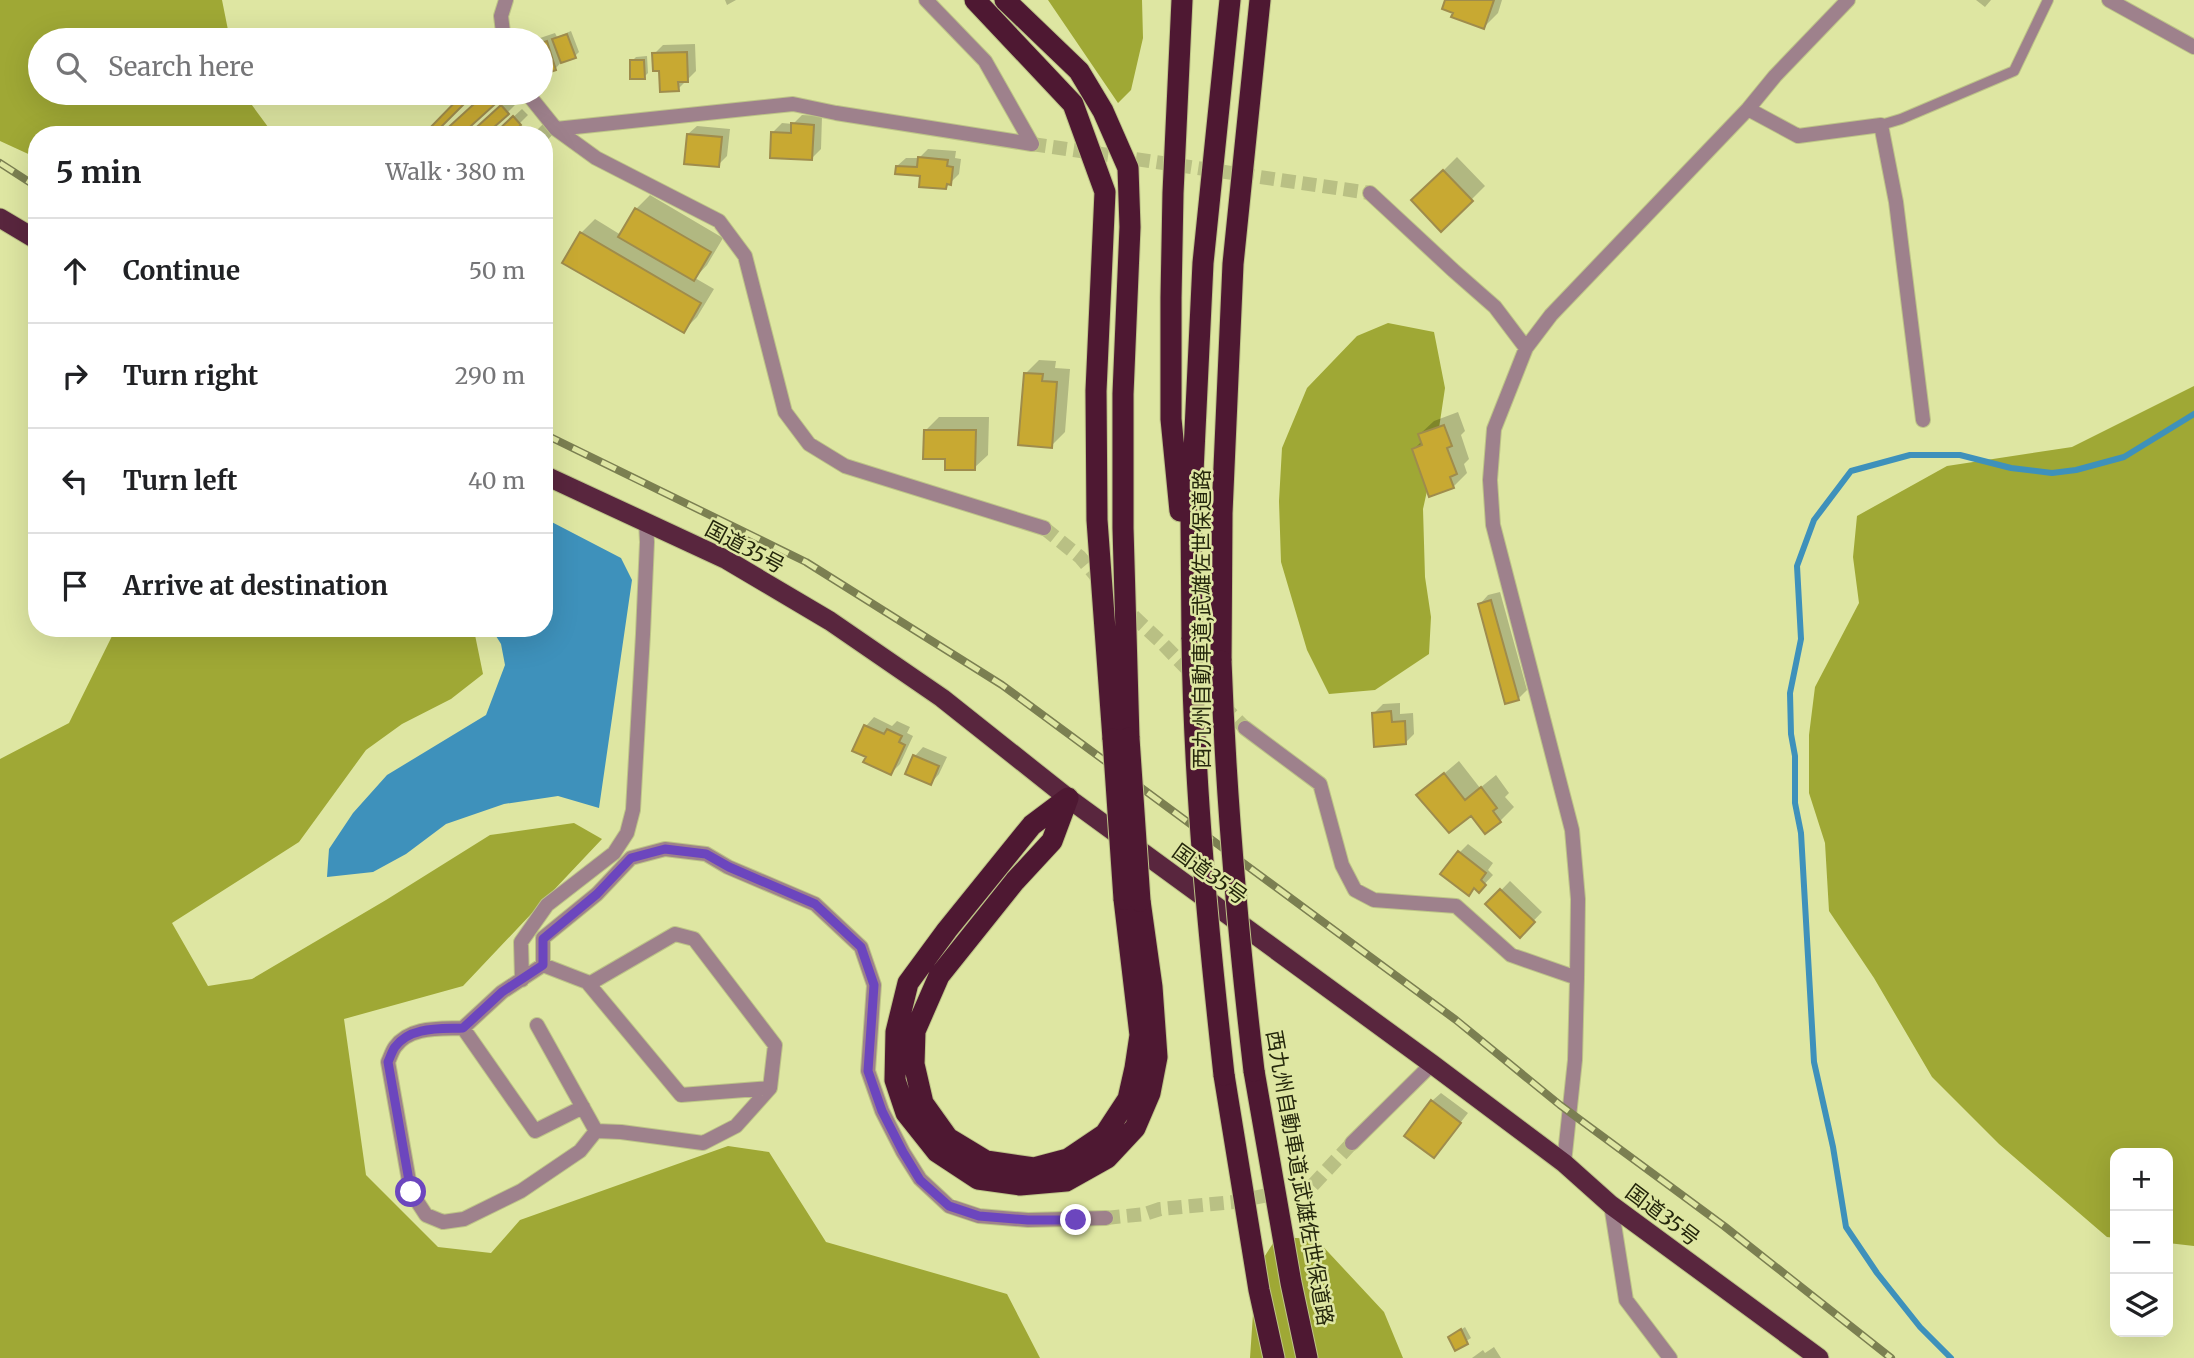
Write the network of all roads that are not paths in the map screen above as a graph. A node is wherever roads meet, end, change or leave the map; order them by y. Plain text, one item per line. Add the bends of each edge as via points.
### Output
1 (506, 0) edge
2 (926, 0) edge
3 (975, 0) edge
4 (1005, 0) edge
5 (1182, 0) edge
6 (1230, 0) edge
7 (1260, 0) edge
8 (1272, 0) edge
9 (1848, 0) edge
10 (2048, 0) edge
11 (2109, 0) edge
12 (502, 28) edge
13 (2194, 47) edge
14 (537, 105) edge
15 (1748, 109) junction
16 (1881, 125) junction
17 (556, 129) junction
18 (1243, 150) junction
19 (1370, 193) tunnel mouth
20 (0, 218) edge
21 (28, 235) edge
22 (1526, 348) junction
23 (1923, 420) dead end
24 (553, 479) edge
25 (646, 522) junction
26 (1044, 528) tunnel mouth
27 (1192, 639) junction
28 (1245, 727) tunnel mouth
29 (1121, 738) junction
30 (1068, 798) junction
31 (543, 965) junction
32 (1577, 978) junction
33 (522, 980) junction
34 (589, 984) junction
35 (537, 1025) dead end
36 (463, 1028) junction
37 (1432, 1064) junction
38 (770, 1088) junction
39 (583, 1107) junction
40 (596, 1131) junction
41 (1352, 1143) tunnel mouth
42 (1564, 1163) junction
43 (1611, 1205) junction
44 (1106, 1218) tunnel mouth
45 (1274, 1358) edge
46 (1307, 1358) edge
47 (1670, 1358) edge
48 (1819, 1358) edge

1 - 12 street
2 - 17 street via 985,61 1032,144 793,104
3 - 29 highway via 1073,104 1105,192 1097,520
4 - 29 highway via 1079,71 1128,168
5 - 27 highway via 1173,193 1171,419
6 - 27 highway, 西九州自動車道;武雄佐世保道路 via 1203,263 1191,513
7 - 18 highway, 西九州自動車道;武雄佐世保道路
8 - 18 highway
9 - 15 street
10 - 16 lane via 2014,71
11 - 13 street
14 - 17 street
15 - 16 street via 1798,136
15 - 22 street via 1551,315
16 - 23 street via 1896,202
17 - 26 street via 596,158 719,221 745,256 785,412 808,444 845,466
18 - 46 highway, 西九州自動車道;武雄佐世保道路, bridge via 1222,513 1221,662 1228,811 1254,1071
19 - 22 street via 1495,307
20 - 21 highway
22 - 32 street via 1494,429 1493,525 1572,831 1578,899
24 - 25 highway, 国道35号
25 - 30 highway, 国道35号 via 727,560 830,621 942,698
25 - 33 street via 634,796 627,833 614,853 547,905 521,942
27 - 45 highway, 西九州自動車道;武雄佐世保道路, bridge via 1193,721 1209,944 1224,1075
28 - 32 street via 1320,783 1342,865 1355,890 1374,900 1456,906 1511,955
29 - 30 highway, bridge via 1132,900 1152,987 1157,1057 1150,1093 1135,1128 1107,1158 1066,1181 1020,1185 978,1179 937,1152 906,1113 895,1080 895,1032 908,983 947,930 1032,825
30 - 37 highway, 国道35号
31 - 33 street
31 - 34 street
31 - 44 street via 543,939 631,858 665,849 706,854 815,904 861,947 874,985 868,1071 882,1111 920,1180 949,1206 979,1216
32 - 42 street via 1575,1060
33 - 36 street
34 - 38 street via 681,1095
34 - 38 street via 675,934 694,939 775,1045
35 - 39 street
36 - 39 street via 535,1131
36 - 40 street via 427,1029 409,1035 395,1046 388,1062 411,1192 426,1215 443,1222 464,1219 521,1191 580,1151
37 - 41 street
37 - 42 highway, 国道35号
38 - 40 street via 736,1126 703,1143
39 - 40 street
42 - 43 highway, 国道35号
43 - 47 street via 1626,1300
43 - 48 highway, 国道35号

